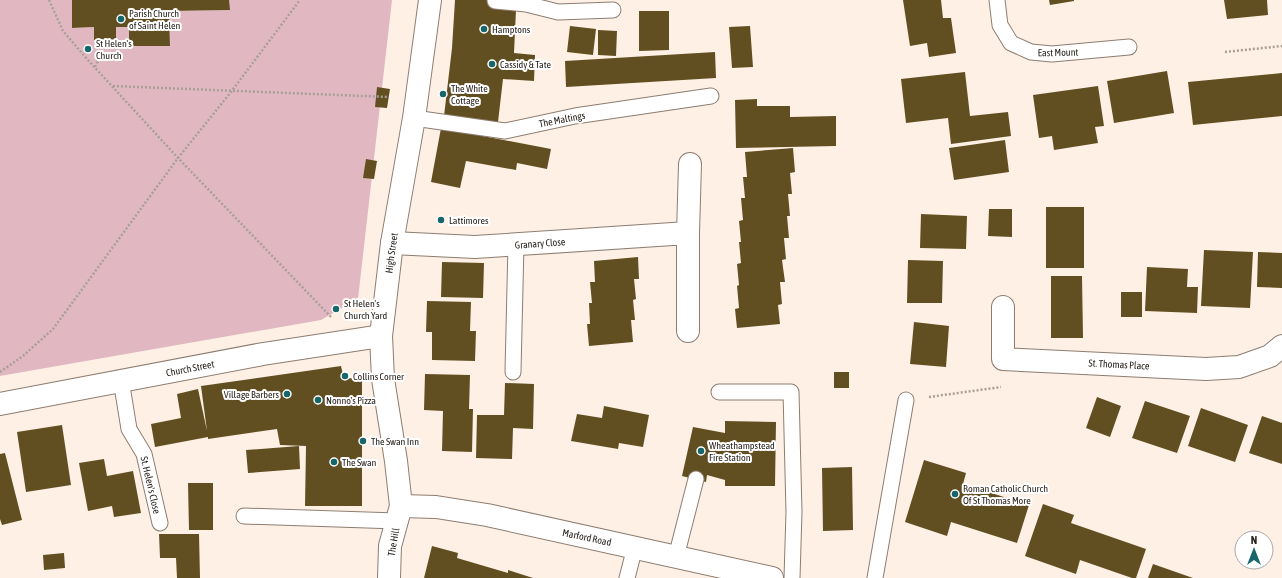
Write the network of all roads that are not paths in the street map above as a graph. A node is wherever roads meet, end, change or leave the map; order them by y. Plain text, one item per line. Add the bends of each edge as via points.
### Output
1 (430, 0) edge
2 (997, 0) edge
3 (495, 1) edge
4 (613, 10) dead end
5 (1129, 47) dead end
6 (711, 96) dead end
7 (415, 108) junction
8 (690, 164) dead end
9 (688, 233) junction
10 (392, 243) junction
11 (516, 244) junction
12 (1003, 307) dead end
13 (688, 331) dead end
14 (381, 336) junction
15 (1282, 346) edge
16 (513, 372) dead end
17 (121, 380) junction
18 (719, 392) dead end
19 (906, 400) road end
20 (0, 404) edge
21 (696, 479) dead end
22 (399, 514) junction
23 (244, 516) dead end
24 (160, 523) dead end
25 (635, 548) junction
26 (676, 557) junction
27 (389, 578) edge
28 (627, 578) edge
29 (768, 578) edge
30 (792, 578) edge
31 (874, 578) edge

1 - 7 street, High Street
2 - 5 lane, East Mount via 1000,26 1011,43 1031,52 1052,54
3 - 4 lane via 526,4 558,12
6 - 7 lane, The Maltings via 575,116 505,131
7 - 10 street, High Street
8 - 9 street
9 - 11 street, Granary Close
9 - 13 street
10 - 11 street, Granary Close via 475,247
10 - 14 street, High Street
11 - 16 lane
12 - 15 street, St. Thomas Place via 1003,359 1206,368 1240,367 1270,356
14 - 17 street, Church Street
14 - 22 street, High Street via 383,379 396,462
17 - 20 street, Church Street
17 - 24 lane, St. Helen's Close via 129,429 144,454
18 - 30 lane via 791,392 794,512
19 - 31 lane
21 - 26 lane
22 - 23 lane
22 - 25 street, Marford Road via 436,507 487,515
22 - 27 street, The Hill via 390,546
25 - 26 street, Marford Road
25 - 28 lane
26 - 29 street, Marford Road

